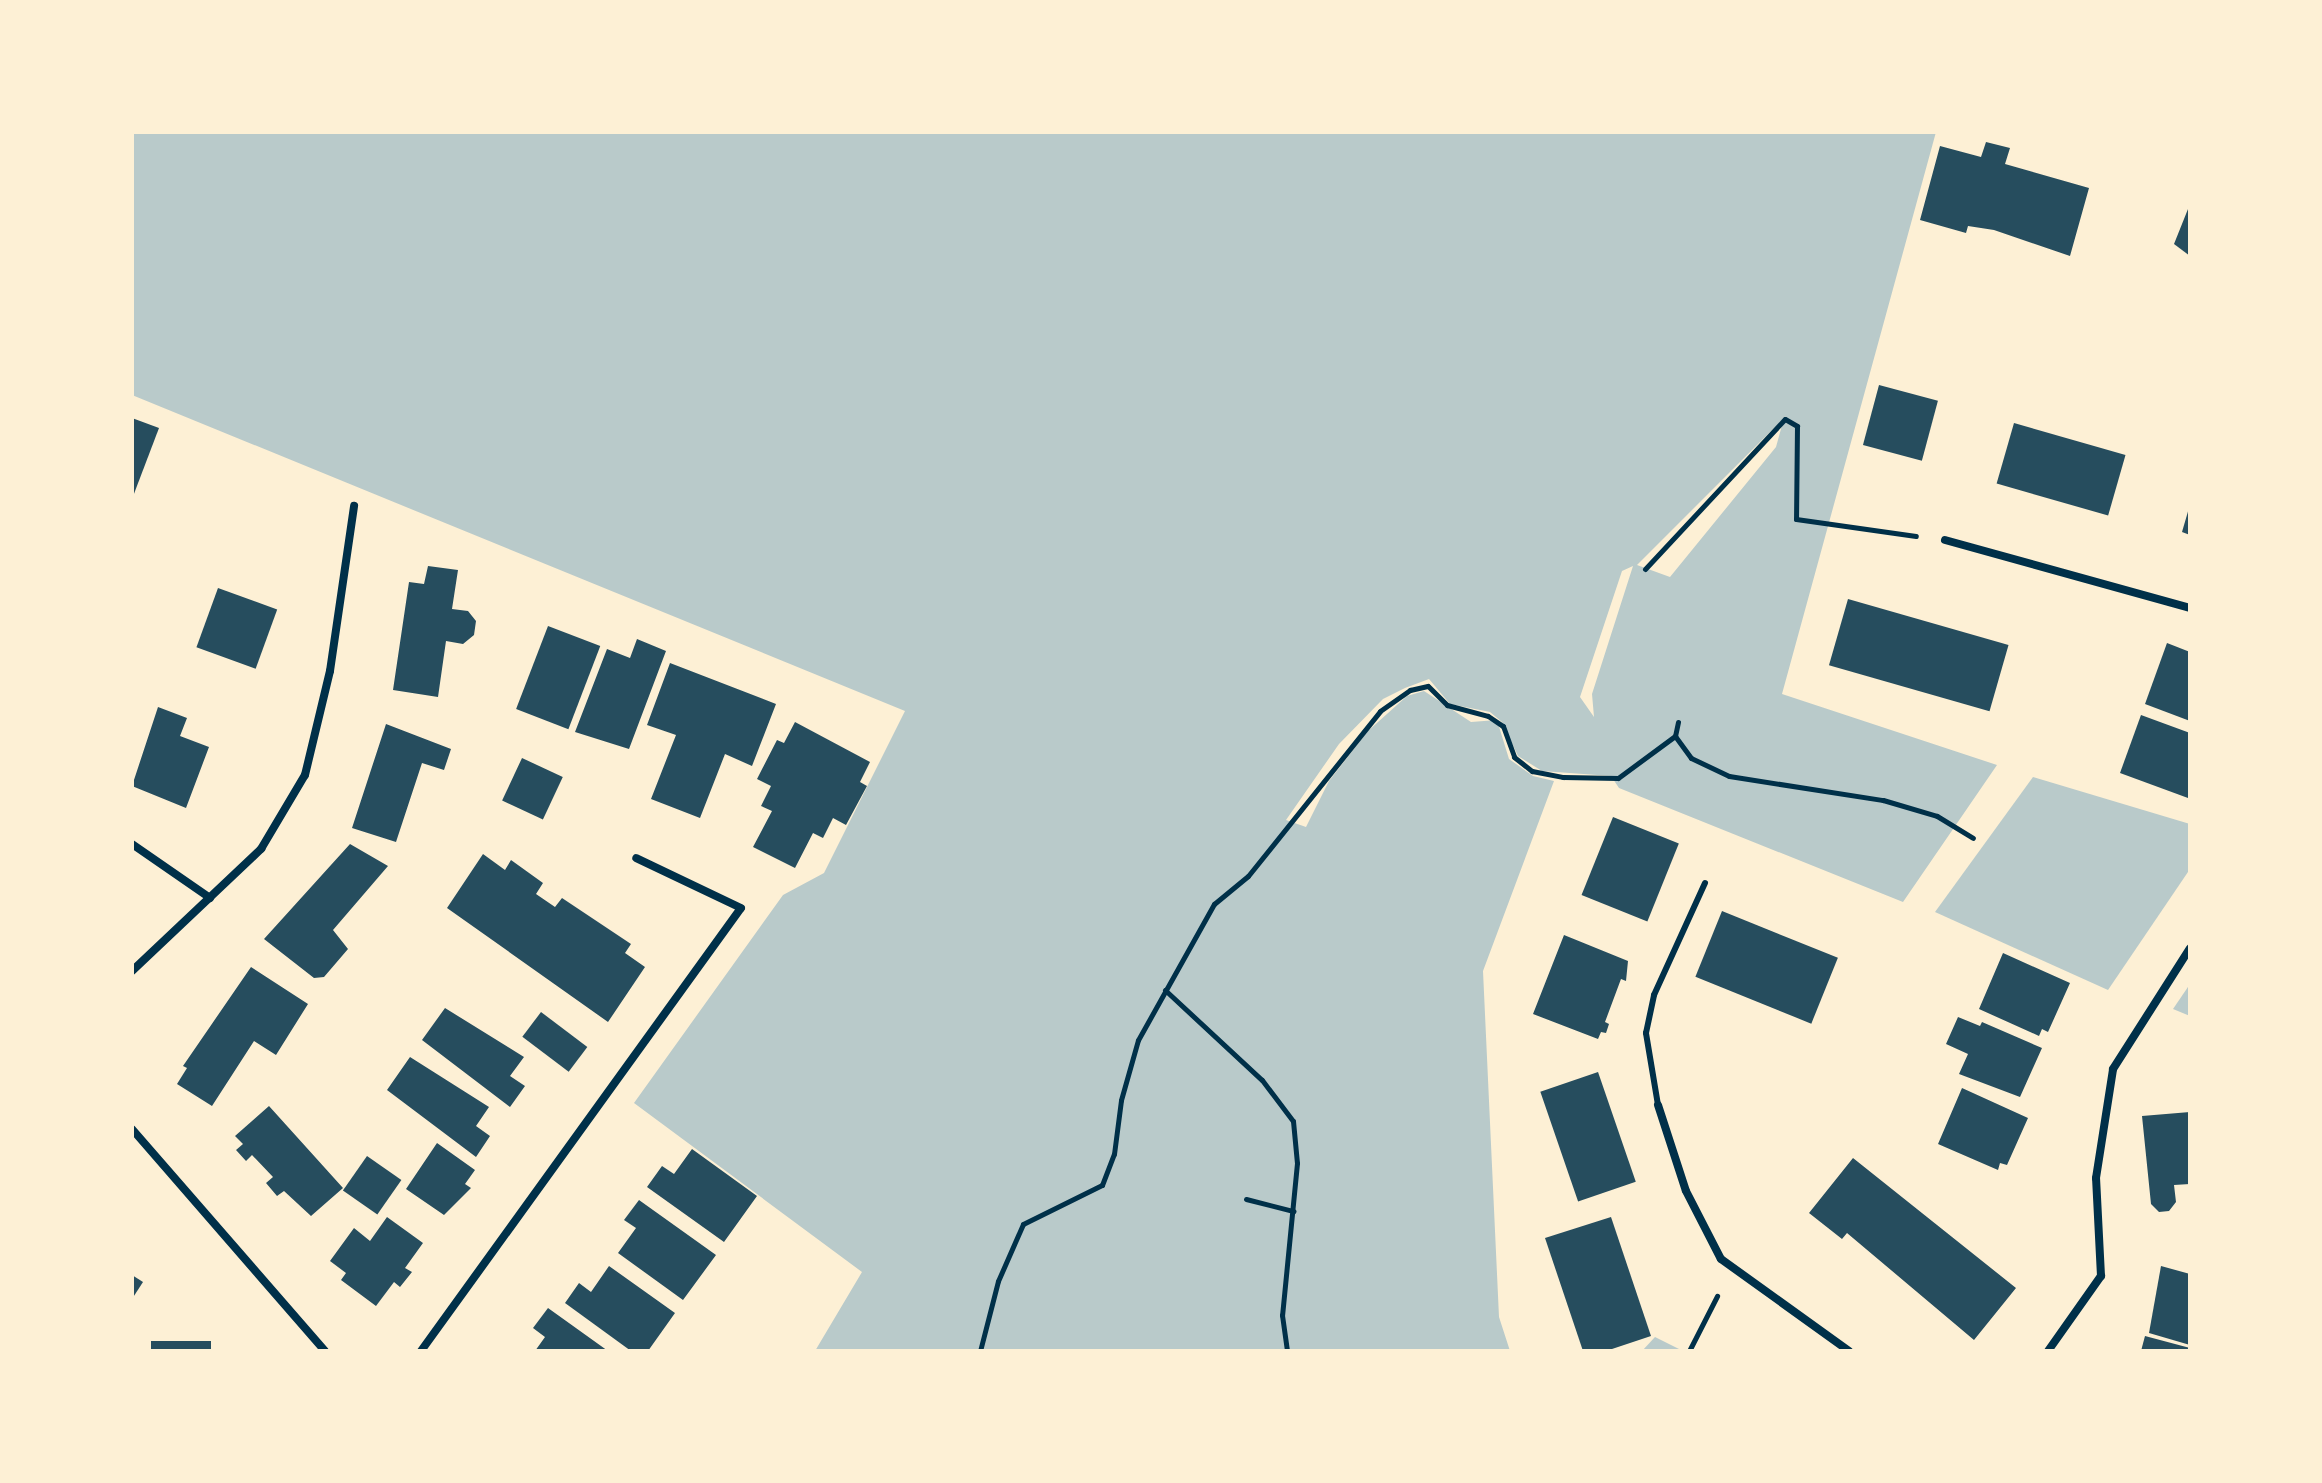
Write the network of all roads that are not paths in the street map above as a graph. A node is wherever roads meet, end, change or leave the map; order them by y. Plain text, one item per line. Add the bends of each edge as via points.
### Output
1 (354, 506) dead end
2 (1945, 540) road end
3 (2190, 608) edge
4 (132, 844) edge
5 (636, 858) dead end
6 (1705, 883) dead end
7 (210, 898) junction
8 (2190, 948) edge
9 (132, 971) edge
10 (1658, 1105) joint
11 (132, 1129) edge
12 (325, 1351) edge
13 (421, 1351) edge
14 (1849, 1351) edge
15 (2048, 1351) edge

1 - 7 street via 330,671 305,775 261,849
2 - 3 street
4 - 7 street
5 - 13 street via 741,908
6 - 10 lane via 1654,995 1646,1033
7 - 9 street
8 - 15 street via 2113,1069 2096,1178 2101,1276
10 - 14 street via 1686,1191 1721,1259
11 - 12 street

